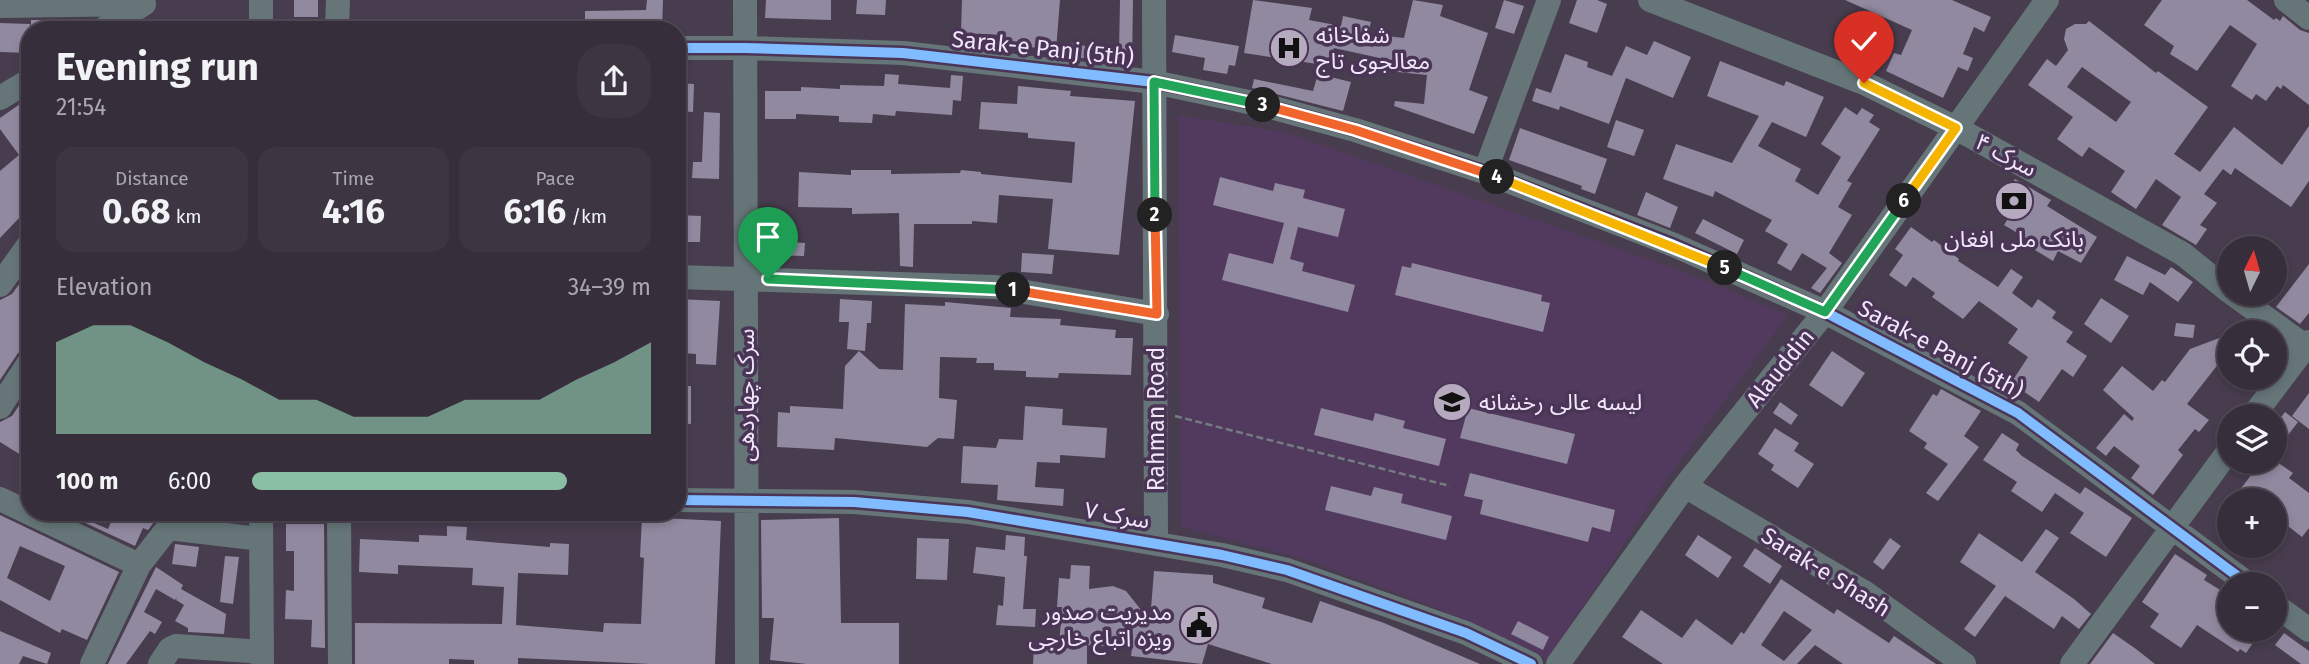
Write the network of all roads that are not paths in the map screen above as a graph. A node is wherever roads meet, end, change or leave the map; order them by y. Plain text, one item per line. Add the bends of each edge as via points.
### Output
1 (261, 0) edge
2 (338, 0) edge
3 (745, 0) edge
4 (1154, 0) edge
5 (1549, 0) edge
6 (1650, 0) edge
7 (2047, 0) edge
8 (2286, 0) edge
9 (146, 2) edge
10 (0, 6) edge
11 (2309, 18) edge
12 (116, 21) edge
13 (261, 21) edge
14 (337, 21) edge
15 (686, 48) edge
16 (745, 48) junction
17 (1154, 82) junction
18 (21, 85) edge
19 (0, 98) edge
20 (1956, 128) junction
21 (1485, 172) junction
22 (21, 256) edge
23 (686, 277) edge
24 (746, 278) junction
25 (2217, 282) edge
26 (0, 285) edge
27 (2250, 306) edge
28 (1825, 312) junction
29 (1157, 314) junction
30 (2308, 346) edge
31 (21, 375) edge
32 (2262, 404) edge
33 (0, 407) edge
34 (2217, 466) edge
35 (1685, 486) junction
36 (0, 499) edge
37 (686, 500) edge
38 (747, 500) junction
39 (21, 509) edge
40 (46, 521) edge
41 (169, 521) edge
42 (175, 521) edge
43 (261, 521) edge
44 (339, 521) edge
45 (2171, 528) junction
46 (260, 539) junction
47 (1156, 543) junction
48 (139, 565) junction
49 (2232, 572) edge
50 (2287, 614) edge
51 (2309, 630) edge
52 (262, 658) edge
53 (92, 664) edge
54 (160, 664) edge
55 (340, 664) edge
56 (747, 664) edge
57 (1531, 664) edge
58 (1558, 664) edge
59 (1964, 664) edge
60 (2072, 664) edge

1 - 13 street
2 - 14 street
3 - 16 street, سرک چهاردهی
4 - 17 street, Rahman Road
5 - 21 street
6 - 20 street, سرک ۴ via 1864,83
7 - 20 street, Alauddin
8 - 11 street
9 - 10 street
9 - 12 street
15 - 16 street, Sarak-e Panj (5th)
16 - 17 street, Sarak-e Panj (5th) via 903,53
16 - 24 street, سرک چهاردهی
17 - 21 street, Sarak-e Panj (5th) via 1267,106
17 - 29 street, Rahman Road
18 - 19 street
20 - 25 street, سرک ۴ via 2183,254
20 - 28 street, Alauddin
21 - 28 street, Sarak-e Panj (5th) via 1674,245
22 - 26 street
23 - 24 street
24 - 29 street via 995,287
24 - 38 street, سرک چهاردهی
27 - 30 street, سرک ۴
28 - 35 street, Alauddin
28 - 45 street, Sarak-e Panj (5th) via 2018,413
29 - 47 street, Rahman Road
30 - 32 street
31 - 33 street
34 - 45 street
35 - 58 street, Alauddin
35 - 59 street, Sarak-e Shash via 1864,592
36 - 39 street
37 - 38 street, سرک ۷
38 - 47 street, سرک ۷ via 854,502 968,512
38 - 56 street, سرک چهاردهی
40 - 48 street
41 - 48 street
42 - 46 street
43 - 46 street
44 - 55 street
45 - 49 street, Sarak-e Panj (5th)
45 - 60 street
46 - 52 street
47 - 57 street, سرک ۷ via 1287,570 1466,633
48 - 53 street
50 - 51 street
52 - 54 street via 176,646

